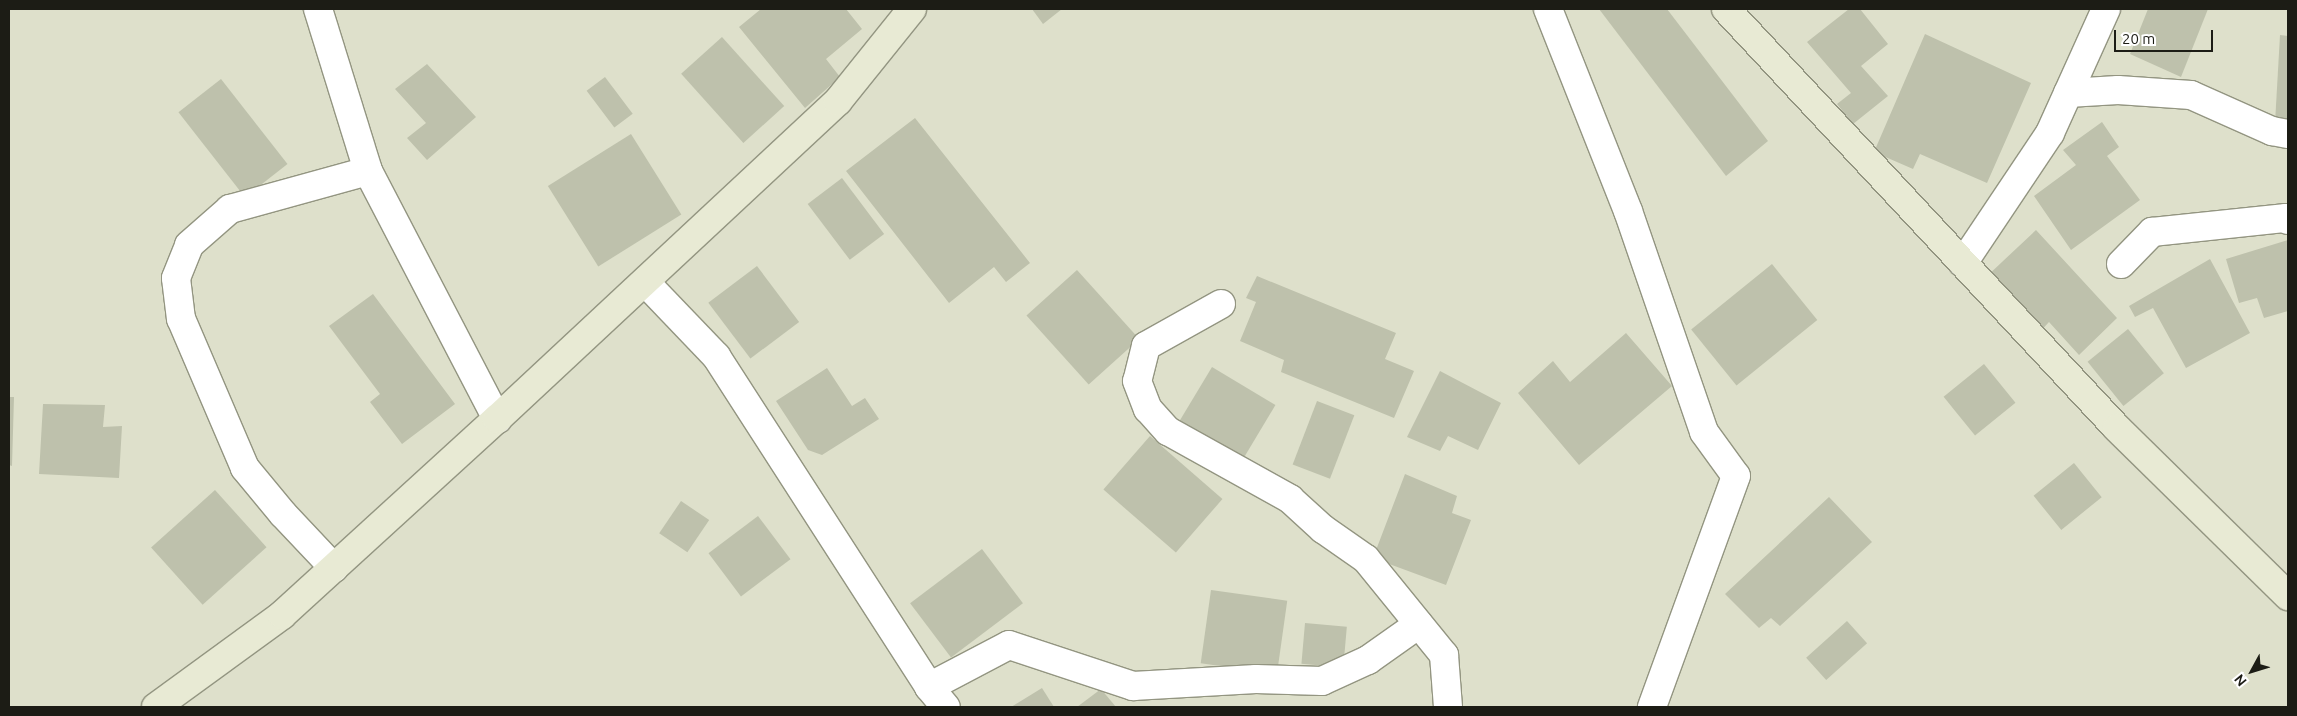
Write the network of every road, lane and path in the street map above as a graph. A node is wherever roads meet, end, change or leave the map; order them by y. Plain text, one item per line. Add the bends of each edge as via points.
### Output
1 (318, 9) edge
2 (912, 9) edge
3 (1548, 9) edge
4 (1726, 9) edge
5 (2106, 9) edge
6 (2068, 93) junction
7 (2288, 134) edge
8 (368, 171) junction
9 (2288, 220) edge
10 (1962, 263) junction
11 (2121, 264) dead end
12 (644, 282) junction
13 (1221, 304) dead end
14 (497, 419) junction
15 (334, 568) junction
16 (2288, 596) edge
17 (1419, 624) junction
18 (929, 686) junction
19 (156, 707) edge
20 (946, 707) edge
21 (1448, 707) edge
22 (1652, 707) edge

1 - 8 street
2 - 12 street via 838,101
3 - 22 street via 1628,211 1704,432 1736,476
4 - 10 street
5 - 6 street
6 - 7 street via 2118,90 2191,95 2272,131
6 - 10 street via 2050,132
8 - 14 street
8 - 15 street via 230,209 189,245 176,278 181,319 245,468
9 - 11 street via 2152,232
10 - 16 street via 2117,428
12 - 14 street
12 - 18 street via 716,356
13 - 17 street via 1146,346 1137,381 1148,409 1168,431 1290,499 1323,529 1366,559
14 - 15 street
15 - 19 street via 282,615
17 - 18 street via 1368,660 1322,681 1256,679 1133,686 1009,645
17 - 21 street via 1444,655
18 - 20 street

